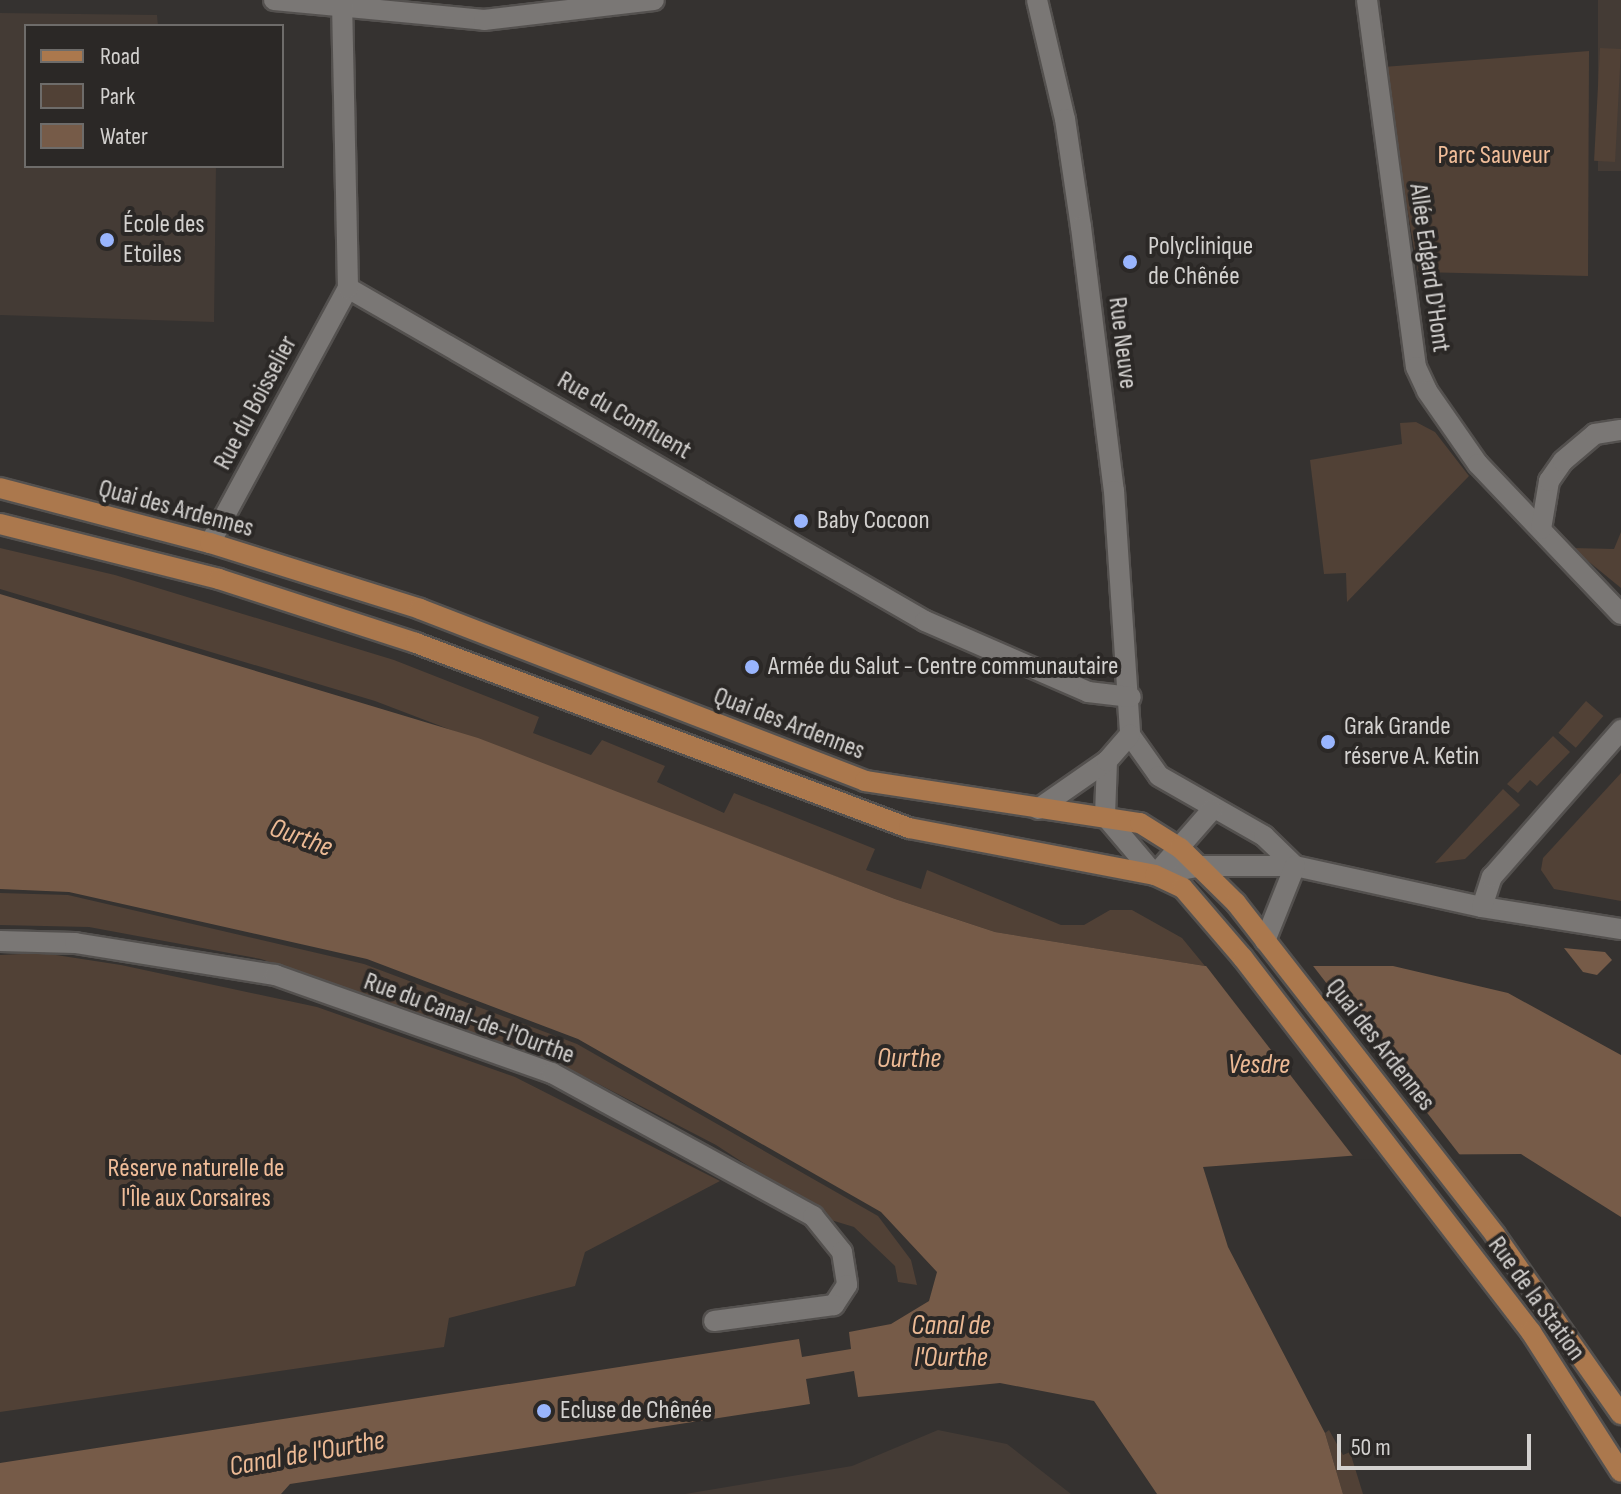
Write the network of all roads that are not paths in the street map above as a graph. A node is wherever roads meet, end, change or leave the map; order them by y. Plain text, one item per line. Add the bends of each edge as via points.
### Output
1 (274, 0) edge
2 (654, 0) edge
3 (1037, 0) edge
4 (1367, 0) edge
5 (342, 3) edge
6 (437, 8) edge
7 (348, 288) junction
8 (1621, 430) edge
9 (0, 488) edge
10 (0, 524) edge
11 (1541, 529) junction
12 (210, 543) junction
13 (1621, 614) edge
14 (1131, 697) junction
15 (1621, 730) edge
16 (1130, 735) junction
17 (1107, 761) junction
18 (1038, 809) junction
19 (1212, 810) junction
20 (1105, 816) junction
21 (1180, 848) junction
22 (1202, 866) junction
23 (1295, 866) junction
24 (1155, 875) junction
25 (1482, 907) junction
26 (1621, 929) edge
27 (0, 941) edge
28 (1272, 949) junction
29 (1438, 1161) joint
30 (714, 1321) dead end
31 (1621, 1414) edge
32 (1621, 1472) edge

1 - 5 street
2 - 6 street via 484,20
3 - 14 street, Rue Neuve via 1065,119 1081,227 1114,491
4 - 11 street, Allée Edgard D'Hont via 1416,367 1478,464
5 - 6 street
5 - 7 street
7 - 12 street, Rue du Boisselier
7 - 14 street, Rue du Confluent via 925,621 1088,692
8 - 11 street via 1595,434 1563,461 1549,481
9 - 12 main road, Quai des Ardennes
10 - 24 main road via 219,579 416,643 909,828
11 - 13 street, Allée Edgard D'Hont
12 - 18 main road, Quai des Ardennes via 420,609 865,781
14 - 16 street, Rue Neuve
15 - 25 street via 1492,877
16 - 17 street
16 - 19 street via 1159,776
17 - 18 street
17 - 20 street
18 - 20 main road, Quai des Ardennes
19 - 21 street
19 - 23 street via 1264,836
20 - 21 main road, Quai des Ardennes via 1140,823
20 - 24 street
21 - 22 main road, Quai des Ardennes
21 - 24 street
22 - 23 street
22 - 24 street
22 - 28 main road, Quai des Ardennes
23 - 25 street
23 - 28 street
24 - 32 main road, Rue de la Station via 1183,888 1243,958 1531,1332
25 - 26 street
27 - 30 street, Rue du Canal-de-l'Ourthe via 75,943 275,975 552,1073 813,1216 842,1252 847,1285 834,1305
28 - 29 main road, Quai des Ardennes
29 - 31 main road, Rue de la Station

